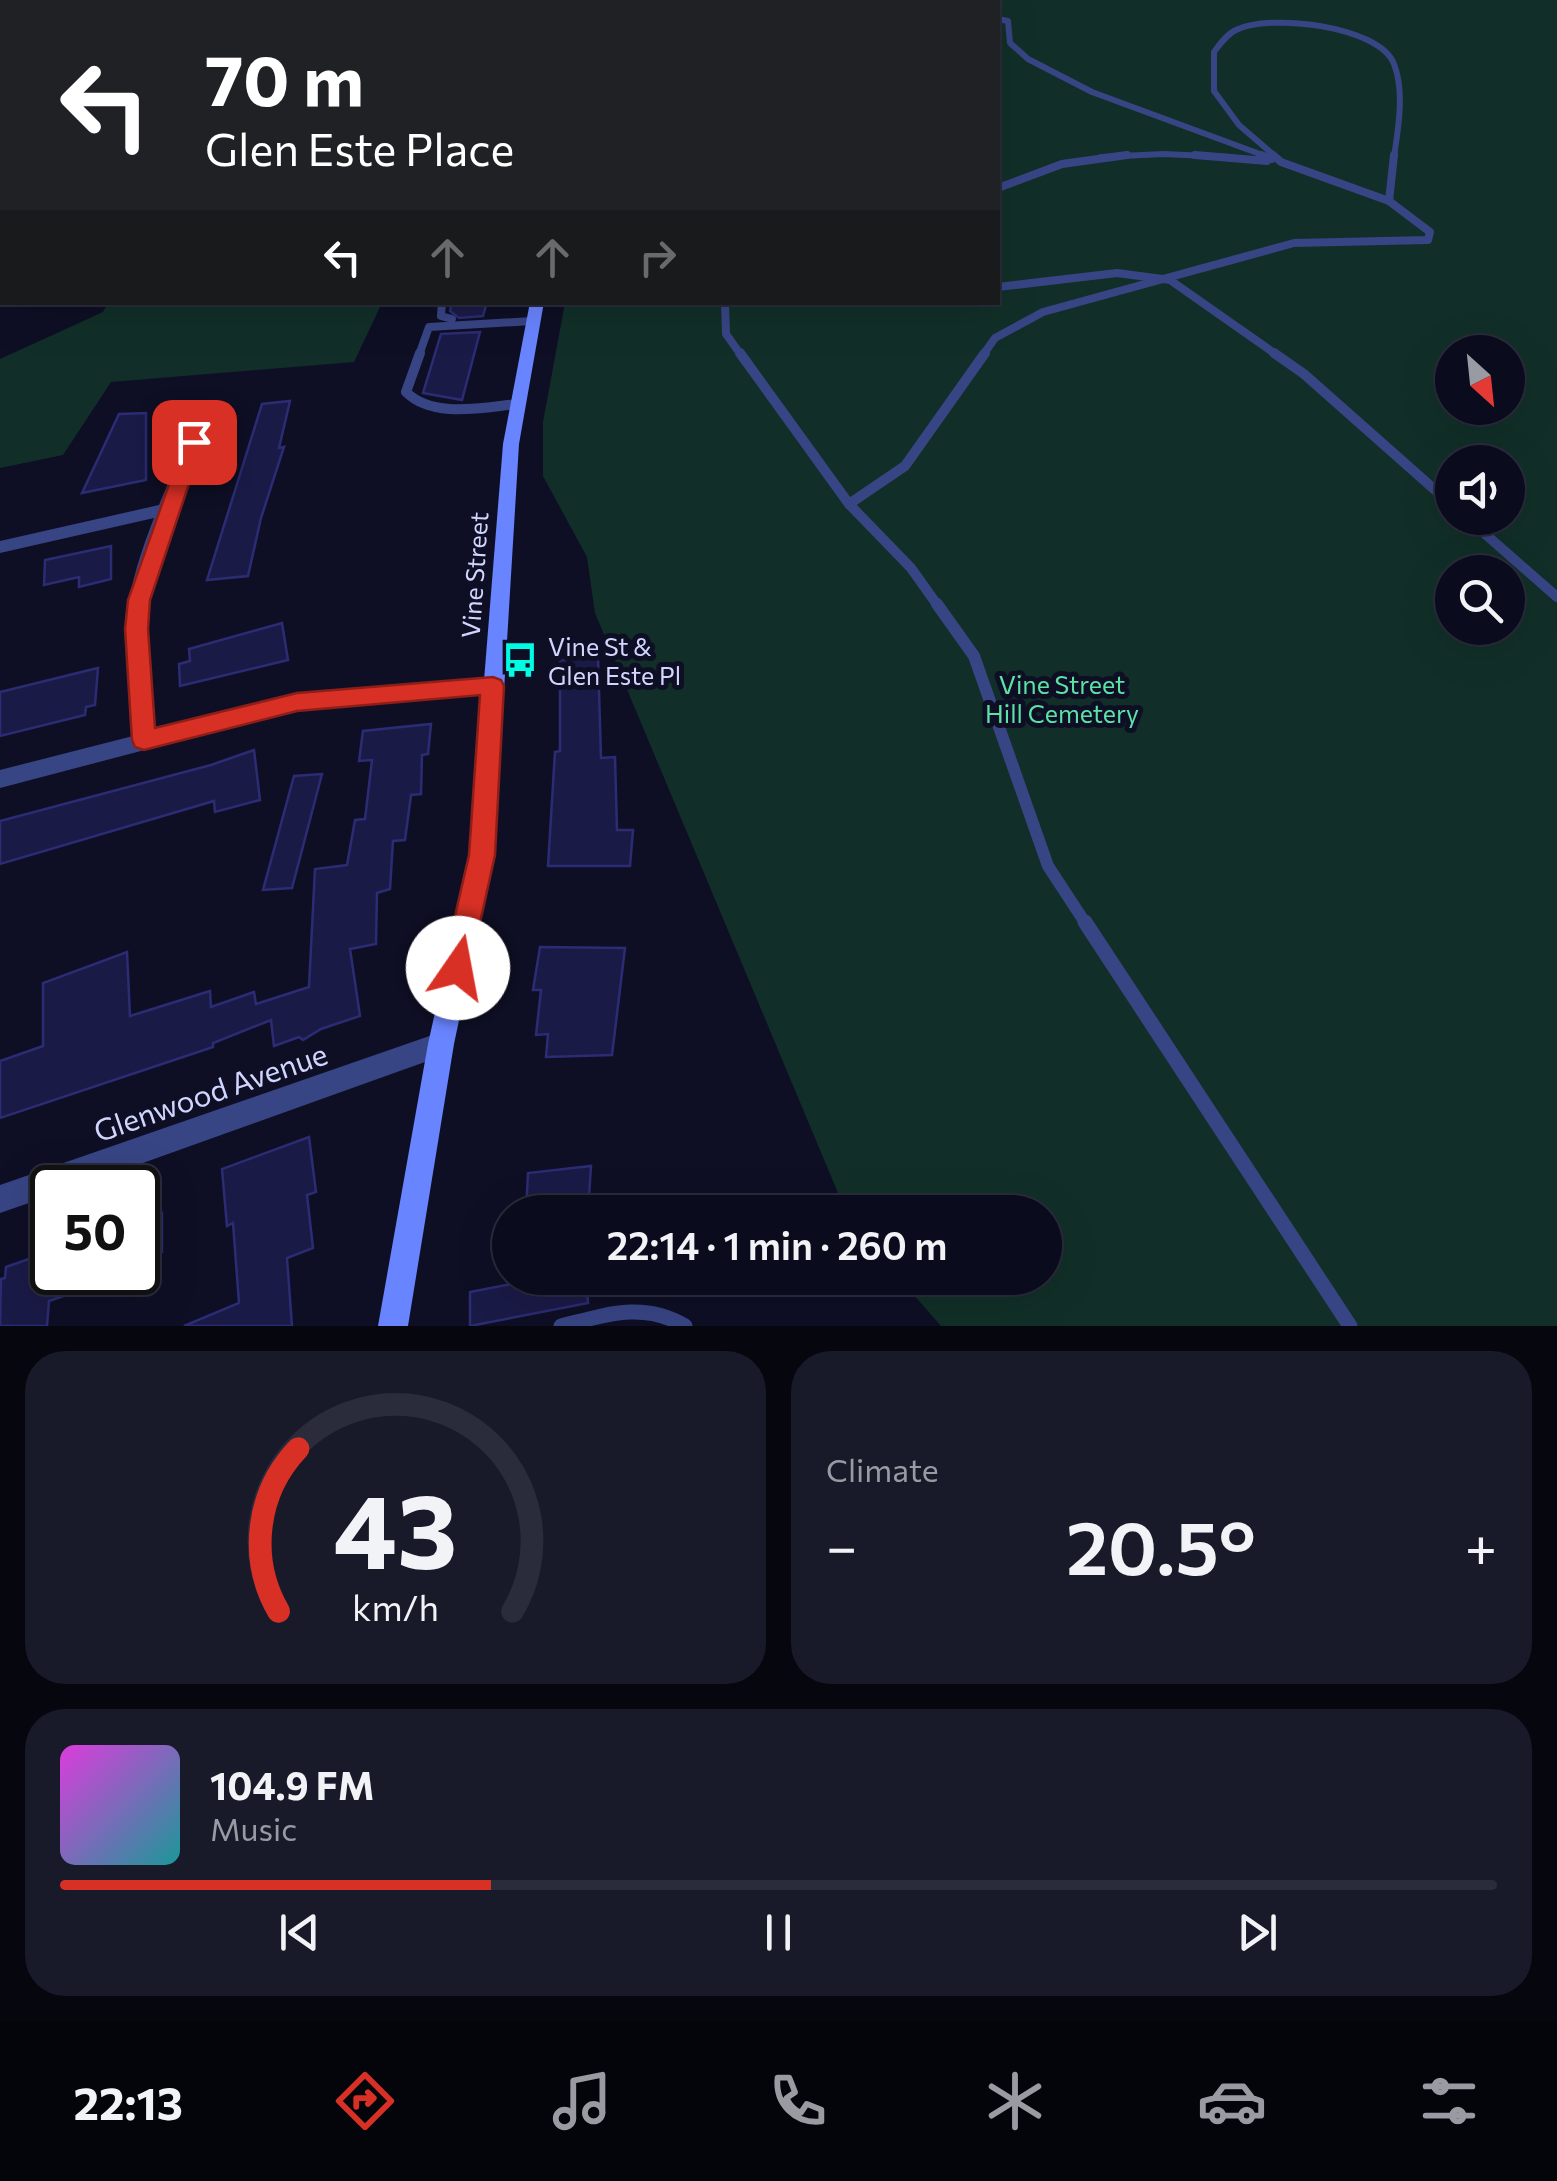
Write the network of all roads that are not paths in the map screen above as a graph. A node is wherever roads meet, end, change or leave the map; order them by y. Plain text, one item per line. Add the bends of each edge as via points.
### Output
1 (1000, 19) edge
2 (1281, 162) junction
3 (1000, 187) edge
4 (1389, 201) junction
5 (1170, 280) junction
6 (1000, 287) edge
7 (442, 305) edge
8 (725, 305) edge
9 (534, 312) edge
10 (472, 322) junction
11 (518, 404) junction
12 (206, 408) dead end
13 (1435, 490) edge
14 (849, 504) junction
15 (167, 509) junction
16 (1486, 535) edge
17 (0, 546) edge
18 (1557, 597) edge
19 (493, 686) junction
20 (144, 740) junction
21 (0, 779) edge
22 (442, 1044) junction
23 (0, 1200) edge
24 (392, 1326) edge
25 (562, 1326) edge
26 (685, 1326) edge
27 (1350, 1326) edge

1 - 2 lane via 1008,21 1013,47 1068,80
2 - 3 lane via 1182,152 1103,155 1032,170
2 - 4 lane
2 - 4 lane via 1239,125 1214,91 1214,52 1236,30 1275,23 1372,38 1393,58 1398,97
4 - 5 lane via 1430,232 1428,240 1294,242
5 - 6 lane via 1117,273
5 - 13 lane via 1304,374
5 - 14 lane via 1043,312 996,338 904,466
7 - 10 lane via 441,316
8 - 14 lane via 726,334
9 - 10 lane
9 - 11 main road, Vine Street
10 - 11 lane via 429,326 407,397 435,407
11 - 19 main road, Vine Street
12 - 15 street
14 - 27 lane via 911,568 974,656 1048,866
15 - 17 street
15 - 20 street via 136,629
16 - 18 lane
19 - 20 street via 297,702
19 - 22 main road, Vine Street via 482,855
20 - 21 street
22 - 23 street, Glenwood Avenue
22 - 24 main road, Vine Street
25 - 26 lane via 640,1307

